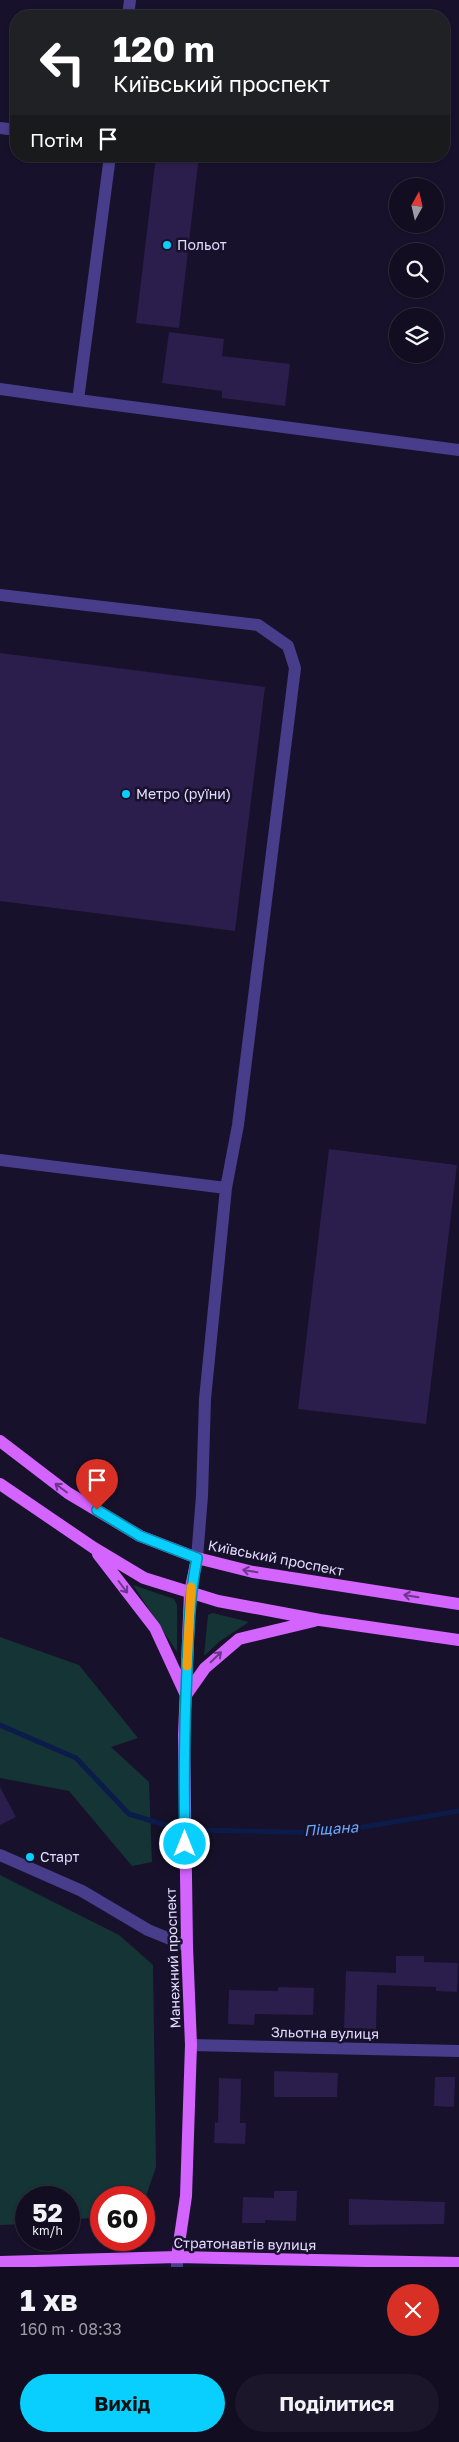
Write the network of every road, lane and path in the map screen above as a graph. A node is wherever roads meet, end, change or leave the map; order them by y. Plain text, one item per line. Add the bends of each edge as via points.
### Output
1 (109, 162) edge
2 (0, 389) edge
3 (78, 400) junction
4 (459, 450) edge
5 (0, 595) edge
6 (0, 1160) edge
7 (226, 1188) junction
8 (0, 1442) edge
9 (0, 1484) edge
10 (94, 1548) junction
11 (197, 1558) junction
12 (190, 1593) junction
13 (457, 1601) edge
14 (320, 1620) junction
15 (459, 1640) edge
16 (186, 1695) junction
17 (0, 1855) edge
18 (187, 1946) junction
19 (191, 2045) junction
20 (459, 2051) edge
21 (0, 2262) edge
22 (177, 2262) edge
23 (459, 2263) edge

1 - 3 street
2 - 3 street
3 - 4 street
5 - 7 street via 258,626 288,646 295,668 294,678 238,1125
6 - 7 street
7 - 11 street via 204,1398
11 -> 8 main road, Київський проспект via 140,1536 76,1498
9 - 10 main road
10 - 12 main road via 144,1578
10 -> 16 main road via 155,1628
11 - 12 main road, Манежний проспект
13 -> 11 main road, Київський проспект via 253,1572
12 - 14 main road
12 - 16 main road, Манежний проспект
14 - 15 main road
16 -> 14 main road via 205,1668 239,1639
16 - 18 main road, Манежний проспект
17 - 18 street via 82,1891 148,1930
18 - 19 main road, Манежний проспект
19 - 20 street, Зльотна вулиця
19 - 22 main road, Манежний проспект via 186,2196
21 - 22 main road, Стратонавтів вулиця
22 - 23 main road, Стратонавтів вулиця

